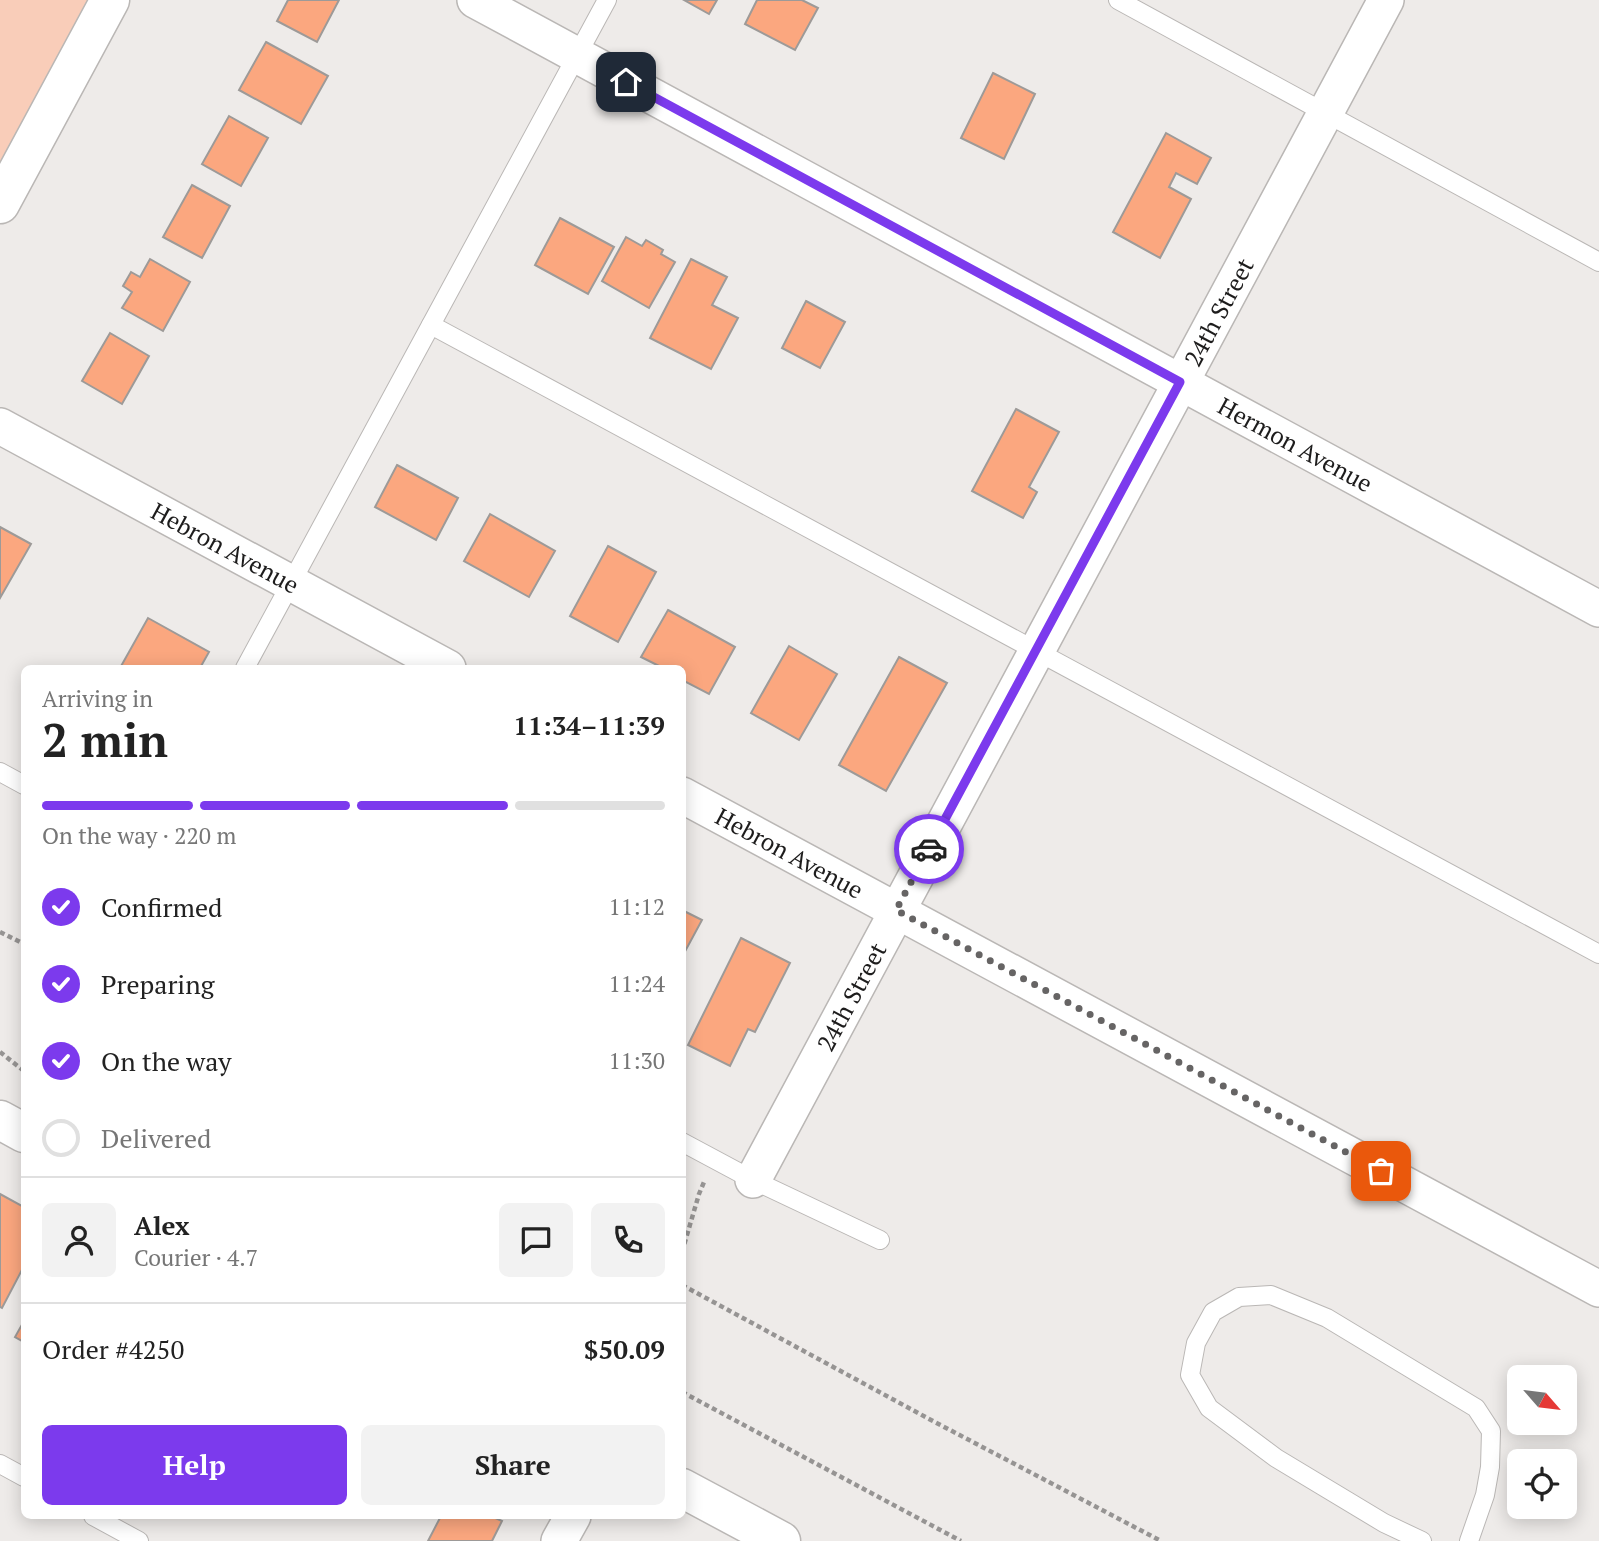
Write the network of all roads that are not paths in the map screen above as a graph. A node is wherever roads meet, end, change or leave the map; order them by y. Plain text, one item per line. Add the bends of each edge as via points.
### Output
1 (110, 0) edge
2 (475, 0) edge
3 (607, 0) edge
4 (1118, 0) edge
5 (1386, 0) edge
6 (578, 55) junction
7 (1325, 113) junction
8 (0, 204) edge
9 (1599, 262) edge
10 (431, 325) junction
11 (1180, 382) junction
12 (0, 426) edge
13 (291, 584) junction
14 (1599, 609) edge
15 (1035, 651) junction
16 (247, 665) edge
17 (442, 665) edge
18 (0, 772) edge
19 (21, 783) edge
20 (686, 797) edge
21 (896, 910) junction
22 (1599, 954) edge
23 (0, 1120) edge
24 (21, 1131) edge
25 (686, 1144) edge
26 (753, 1180) junction
27 (880, 1240) dead end
28 (1599, 1289) edge
29 (0, 1464) edge
30 (21, 1476) edge
31 (686, 1490) edge
32 (99, 1519) edge
33 (571, 1519) edge
34 (139, 1541) edge
35 (559, 1541) edge
36 (780, 1541) edge
37 (1422, 1541) edge
38 (1469, 1541) edge

1 - 8 street
2 - 6 street, Hermon Avenue
3 - 6 lane
4 - 7 lane
5 - 7 street, 24th Street
6 - 10 lane
6 - 11 street, Hermon Avenue
7 - 9 lane
7 - 11 street, 24th Street
10 - 13 lane
10 - 15 lane
11 - 14 street, Hermon Avenue
11 - 15 street, 24th Street
12 - 13 street, Hebron Avenue
13 - 16 lane
13 - 17 street, Hebron Avenue
15 - 21 street, 24th Street
15 - 22 lane
18 - 19 lane
20 - 21 street, Hebron Avenue
21 - 26 street, 24th Street
21 - 28 street, Hebron Avenue
23 - 24 street
25 - 26 lane
26 - 27 lane
29 - 30 lane
31 - 36 street
32 - 34 lane
33 - 35 street
37 - 38 lane via 1276,1458 1209,1408 1191,1375 1196,1343 1213,1312 1239,1297 1271,1295 1327,1318 1476,1409 1491,1432 1490,1467

